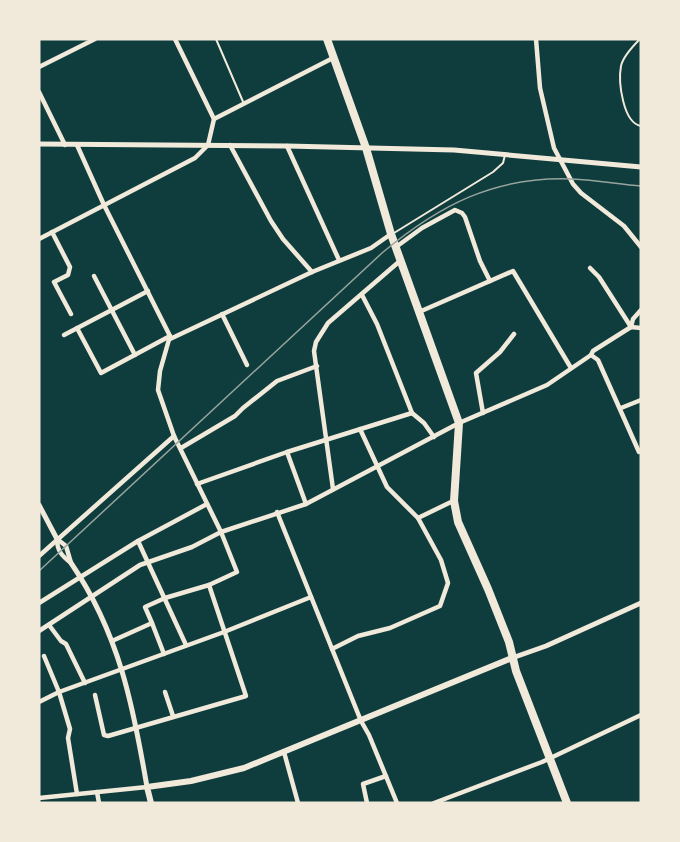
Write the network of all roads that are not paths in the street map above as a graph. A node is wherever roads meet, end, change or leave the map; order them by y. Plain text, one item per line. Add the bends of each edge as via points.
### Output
1 (78, 39) edge
2 (95, 39) edge
3 (175, 39) edge
4 (216, 39) edge
5 (327, 39) edge
6 (536, 39) edge
7 (640, 39) edge
8 (81, 46) junction
9 (333, 58) junction
10 (39, 67) edge
11 (39, 92) edge
12 (244, 104) junction
13 (214, 119) junction
14 (641, 126) edge
15 (39, 144) edge
16 (65, 145) junction
17 (77, 145) junction
18 (208, 145) junction
19 (230, 146) junction
20 (287, 146) junction
21 (366, 148) junction
22 (505, 155) junction
23 (560, 159) junction
24 (641, 167) edge
25 (104, 205) junction
26 (52, 232) junction
27 (392, 234) junction
28 (39, 239) edge
29 (396, 247) junction
30 (641, 247) edge
31 (339, 260) junction
32 (401, 260) junction
33 (590, 268) dead end
34 (312, 272) junction
35 (94, 276) dead end
36 (490, 281) junction
37 (148, 291) junction
38 (362, 295) junction
39 (112, 310) junction
40 (641, 310) edge
41 (419, 312) junction
42 (71, 314) dead end
43 (222, 314) junction
44 (631, 327) junction
45 (77, 328) junction
46 (641, 328) edge
47 (514, 334) dead end
48 (64, 335) dead end
49 (170, 338) junction
50 (135, 355) junction
51 (591, 355) junction
52 (246, 365) dead end
53 (317, 366) junction
54 (571, 368) junction
55 (641, 400) edge
56 (621, 408) junction
57 (412, 412) junction
58 (483, 413) junction
59 (459, 423) junction
60 (360, 429) junction
61 (174, 436) junction
62 (434, 437) junction
63 (327, 440) junction
64 (181, 448) junction
65 (287, 452) junction
66 (640, 452) edge
67 (376, 466) junction
68 (197, 484) junction
69 (333, 489) junction
70 (451, 502) junction
71 (207, 504) junction
72 (306, 504) junction
73 (39, 505) edge
74 (277, 512) junction
75 (418, 518) junction
76 (221, 532) junction
77 (57, 539) junction
78 (138, 542) junction
79 (39, 556) edge
80 (148, 562) junction
81 (71, 563) joint
82 (80, 576) junction
83 (209, 585) junction
84 (92, 596) junction
85 (311, 597) junction
86 (165, 598) junction
87 (39, 603) edge
88 (641, 603) edge
89 (152, 623) junction
90 (49, 625) junction
91 (39, 631) edge
92 (224, 632) junction
93 (112, 641) junction
94 (186, 645) junction
95 (332, 649) junction
96 (164, 654) junction
97 (44, 656) dead end
98 (512, 658) junction
99 (123, 669) junction
100 (85, 682) junction
101 (59, 692) junction
102 (165, 692) dead end
103 (95, 696) dead end
104 (39, 702) edge
105 (641, 715) edge
106 (173, 716) junction
107 (361, 721) junction
108 (137, 726) junction
109 (284, 752) junction
110 (550, 758) junction
111 (386, 776) junction
112 (147, 787) junction
113 (97, 792) junction
114 (76, 794) junction
115 (62, 795) junction
116 (39, 798) edge
117 (63, 803) edge
118 (99, 803) edge
119 (151, 803) edge
120 (298, 803) edge
121 (367, 803) edge
122 (397, 803) edge
123 (434, 803) edge
124 (567, 803) edge

1 - 8 street
2 - 8 street
3 - 13 street
4 - 12 lane
5 - 9 highway
6 - 23 street via 540,88
7 - 14 lane via 621,64 620,83 626,113
8 - 10 street
9 - 12 street
9 - 21 highway
11 - 16 street
12 - 13 street
13 - 18 street
15 - 16 street
16 - 17 street
17 - 18 street
17 - 25 street
18 - 19 street
18 - 25 street via 195,158
19 - 20 street
19 - 34 street via 271,221
20 - 21 street
20 - 31 street
21 - 22 street
21 - 27 highway
22 - 23 street
22 - 27 lane via 504,163 493,172
23 - 24 street
23 - 30 street via 580,193 624,226
25 - 26 street
25 - 37 street
26 - 28 street
26 - 42 street via 70,267 68,274 54,282
27 - 29 highway
27 - 31 street via 371,248
29 - 32 highway
29 - 36 street via 422,228 459,211
31 - 34 street
32 - 38 street
32 - 41 highway
33 - 44 street
34 - 43 street
35 - 39 street
36 - 41 street
36 - 54 street via 513,271
37 - 39 street
37 - 49 street
38 - 53 street via 328,323 316,342
38 - 57 street
39 - 45 street
39 - 50 street
40 - 44 street
41 - 59 highway
43 - 49 street
43 - 52 street
44 - 46 street
44 - 51 street
45 - 48 street
45 - 50 street via 101,374
47 - 58 street via 476,373
49 - 50 street
49 - 61 street via 158,390
51 - 54 street
51 - 56 street via 598,360
53 - 63 street
53 - 64 street via 277,381 235,416
54 - 58 street via 547,385
55 - 56 street
56 - 66 street
57 - 60 street
57 - 62 street
58 - 59 street
59 - 62 street
59 - 70 highway
59 - 98 highway via 454,501 458,522 488,589
60 - 63 street
60 - 67 street
61 - 64 street
61 - 77 street
62 - 67 street
63 - 65 street
63 - 69 street
64 - 68 street
65 - 68 street
65 - 72 street
67 - 69 street
67 - 75 street via 387,487
68 - 71 street
69 - 72 street
70 - 75 street
70 - 98 highway via 455,524
71 - 76 street
71 - 78 street
72 - 74 street
73 - 77 street
74 - 76 street
74 - 85 street
75 - 95 street via 441,560 448,583 440,606
76 - 80 street
76 - 83 street via 237,572
77 - 79 street
77 - 81 street via 66,546
78 - 80 street
78 - 82 street
80 - 84 street
80 - 86 street
81 - 82 street
82 - 84 street
82 - 87 street
83 - 86 street
83 - 92 street
84 - 90 street
84 - 93 street
85 - 92 street
85 - 95 street
86 - 89 street via 145,607
86 - 94 street
88 - 98 street
89 - 93 street
89 - 96 street
90 - 91 street
90 - 100 street via 66,644
92 - 94 street
92 - 106 street via 246,696
93 - 99 street
94 - 96 street
95 - 107 street
96 - 99 street
97 - 101 street
98 - 107 main road
98 - 110 highway
99 - 100 street
99 - 108 street
100 - 101 street
101 - 104 street
101 - 114 street via 70,729
102 - 106 street
103 - 108 street via 104,735
105 - 110 street
106 - 108 street
107 - 109 main road
107 - 111 street
108 - 112 street
109 - 112 main road via 221,774
109 - 120 street
110 - 123 street
110 - 124 highway
111 - 121 street via 363,784
111 - 122 street
112 - 113 street
112 - 119 main road
113 - 114 street
113 - 118 street
114 - 115 street
115 - 116 street
115 - 117 street

